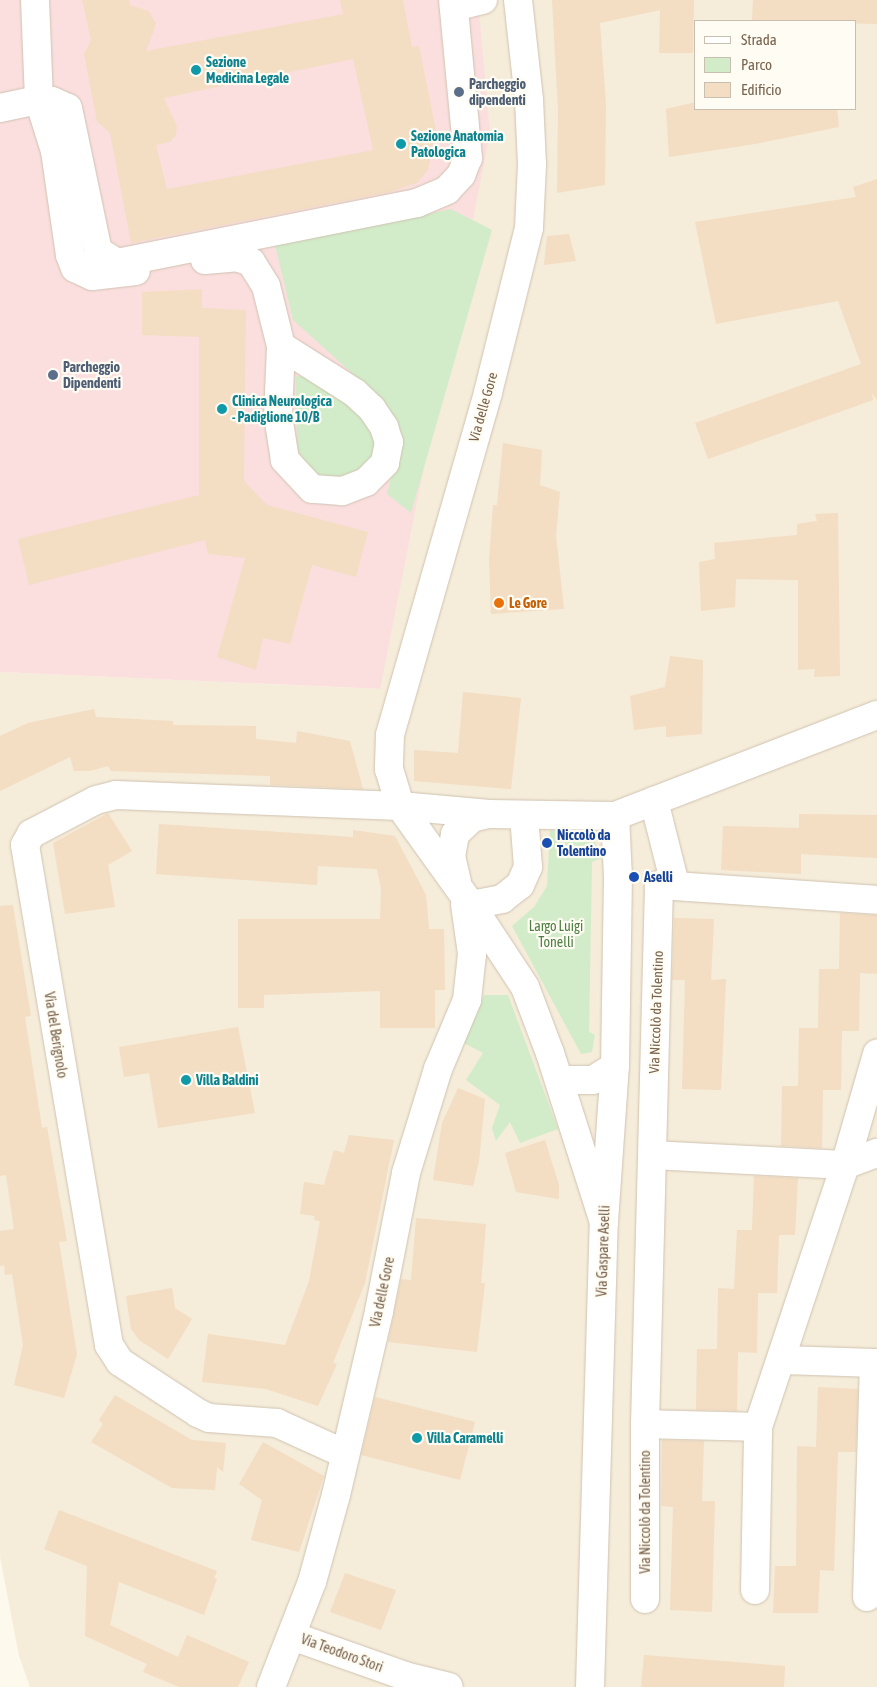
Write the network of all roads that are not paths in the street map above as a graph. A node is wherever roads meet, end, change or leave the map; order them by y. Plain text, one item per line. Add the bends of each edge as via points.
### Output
1 (35, 0) edge
2 (483, 0) edge
3 (518, 0) edge
4 (454, 3) edge
5 (39, 100) junction
6 (0, 108) edge
7 (61, 195) junction
8 (92, 220) junction
9 (281, 346) junction
10 (877, 715) edge
11 (654, 801) junction
12 (400, 806) junction
13 (483, 813) junction
14 (524, 815) junction
15 (614, 816) junction
16 (675, 884) junction
17 (466, 898) junction
18 (877, 900) edge
19 (877, 1054) edge
20 (615, 1066) junction
21 (558, 1080) junction
22 (877, 1153) edge
23 (652, 1155) junction
24 (845, 1165) junction
25 (604, 1222) junction
26 (782, 1360) junction
27 (876, 1363) edge
28 (645, 1424) junction
29 (758, 1427) junction
30 (345, 1454) junction
31 (755, 1590) dead end
32 (867, 1597) dead end
33 (644, 1600) dead end
34 (292, 1636) junction
35 (271, 1687) edge
36 (449, 1687) edge
37 (590, 1687) edge

1 - 5 street
2 - 4 street
3 - 12 street, Via delle Gore via 530,128 529,228 490,384 390,735 391,784
4 - 8 street via 469,150 461,175 447,190 417,203 117,263 98,251
5 - 6 street
5 - 7 street via 55,151
5 - 8 street via 68,108
7 - 8 street
7 - 9 street via 70,255 80,272 103,277 218,258 237,257 251,262 266,286
9 - 9 street via 278,416 286,460 312,488 342,491 366,482 384,463 388,442 384,427 355,392
10 - 11 street
11 - 15 street
11 - 16 street
12 - 13 street
12 - 17 street, Via delle Gore
12 - 30 street, Via del Berignolo via 116,795 96,800 31,834 25,845 111,1350 120,1362 198,1413 210,1418 277,1424
13 - 14 street
13 - 17 street via 472,818 455,834 452,866
14 - 15 street
14 - 17 street via 528,867 520,885 502,899
15 - 20 street, Via Gaspare Aselli via 618,877
16 - 18 street via 723,891
16 - 23 street, Via Niccolò da Tolentino via 659,885
17 - 21 street via 524,987
17 - 30 street, Via delle Gore via 472,954 467,1000 438,1069 406,1173 379,1311
19 - 24 street
20 - 21 street via 593,1080
20 - 25 street, Via Gaspare Aselli
21 - 25 street
22 - 24 street
23 - 24 street
23 - 28 street, Via Niccolò da Tolentino
24 - 26 street
25 - 37 street, Via Gaspare Aselli
26 - 27 street
26 - 29 street
27 - 32 street
28 - 29 street
28 - 33 street, Via Niccolò da Tolentino
29 - 31 street
30 - 34 street, Via delle Gore via 320,1555
34 - 35 street, Via delle Gore
34 - 36 street, Via Teodoro Stori via 405,1676

